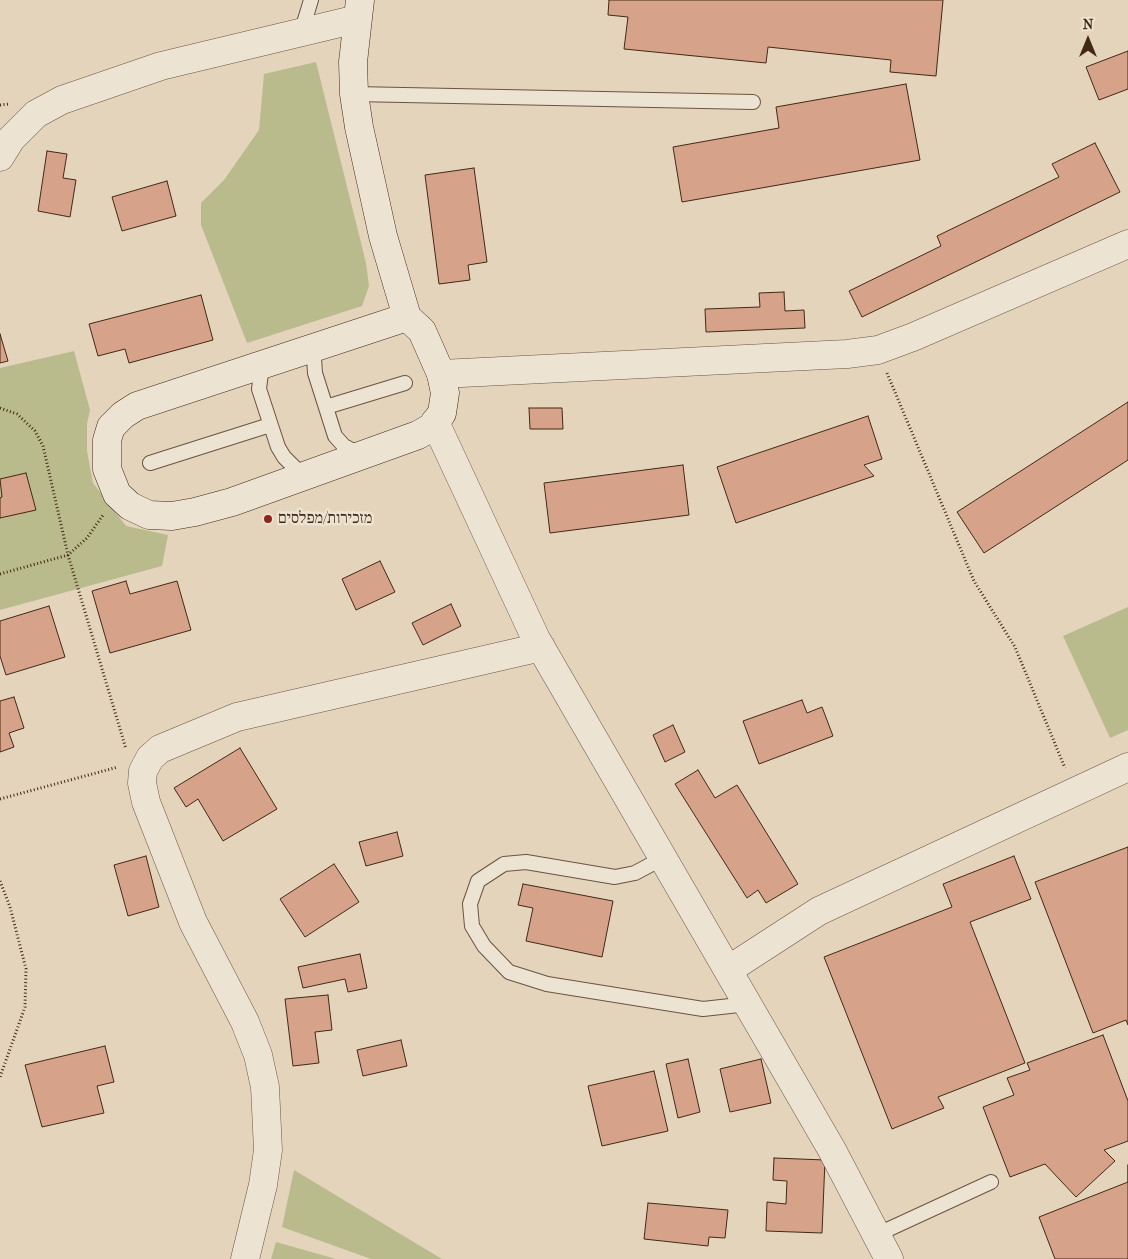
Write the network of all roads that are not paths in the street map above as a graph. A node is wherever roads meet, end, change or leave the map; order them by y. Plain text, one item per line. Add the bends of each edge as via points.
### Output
1 (311, 0) edge
2 (358, 10) edge
3 (301, 33) junction
4 (354, 94) junction
5 (754, 102) dead end
6 (0, 158) edge
7 (1128, 244) edge
8 (407, 317) junction
9 (318, 346) junction
10 (262, 365) junction
11 (441, 374) junction
12 (405, 383) dead end
13 (326, 407) junction
14 (435, 422) junction
15 (270, 425) junction
16 (361, 455) junction
17 (150, 463) dead end
18 (303, 476) junction
19 (540, 647) junction
20 (1128, 767) edge
21 (663, 858) junction
22 (728, 970) junction
23 (748, 1004) junction
24 (991, 1182) dead end
25 (876, 1235) junction
26 (245, 1259) edge
27 (889, 1259) edge

1 - 3 lane
2 - 3 street
2 - 4 street via 353,62
3 - 6 street via 161,66 62,100 36,114 11,140
4 - 5 lane
4 - 8 street via 382,236
7 - 11 street via 878,350
8 - 9 street
8 - 11 street via 422,332
9 - 10 street
9 - 13 lane via 314,358 315,373
10 - 15 lane via 259,389
10 - 18 street via 138,406 123,415 111,427 107,440 107,469 111,485 130,506 149,515 172,516 232,502
11 - 14 street via 445,394 442,413
12 - 13 lane
13 - 16 lane via 335,436 344,446
14 - 16 street via 418,434
14 - 19 street
15 - 17 lane
15 - 18 lane via 284,458
16 - 18 street
19 - 21 street
19 - 26 street via 237,717 183,738 140,761 146,802 193,922 245,1022 258,1055 265,1087 268,1150
20 - 22 street via 819,910
21 - 22 street
21 - 23 lane via 635,873 615,877 526,862 504,864 478,881 470,904 472,926 484,946 509,972 547,984 703,1009
22 - 23 street
23 - 25 street via 832,1150
24 - 25 lane
25 - 27 street

